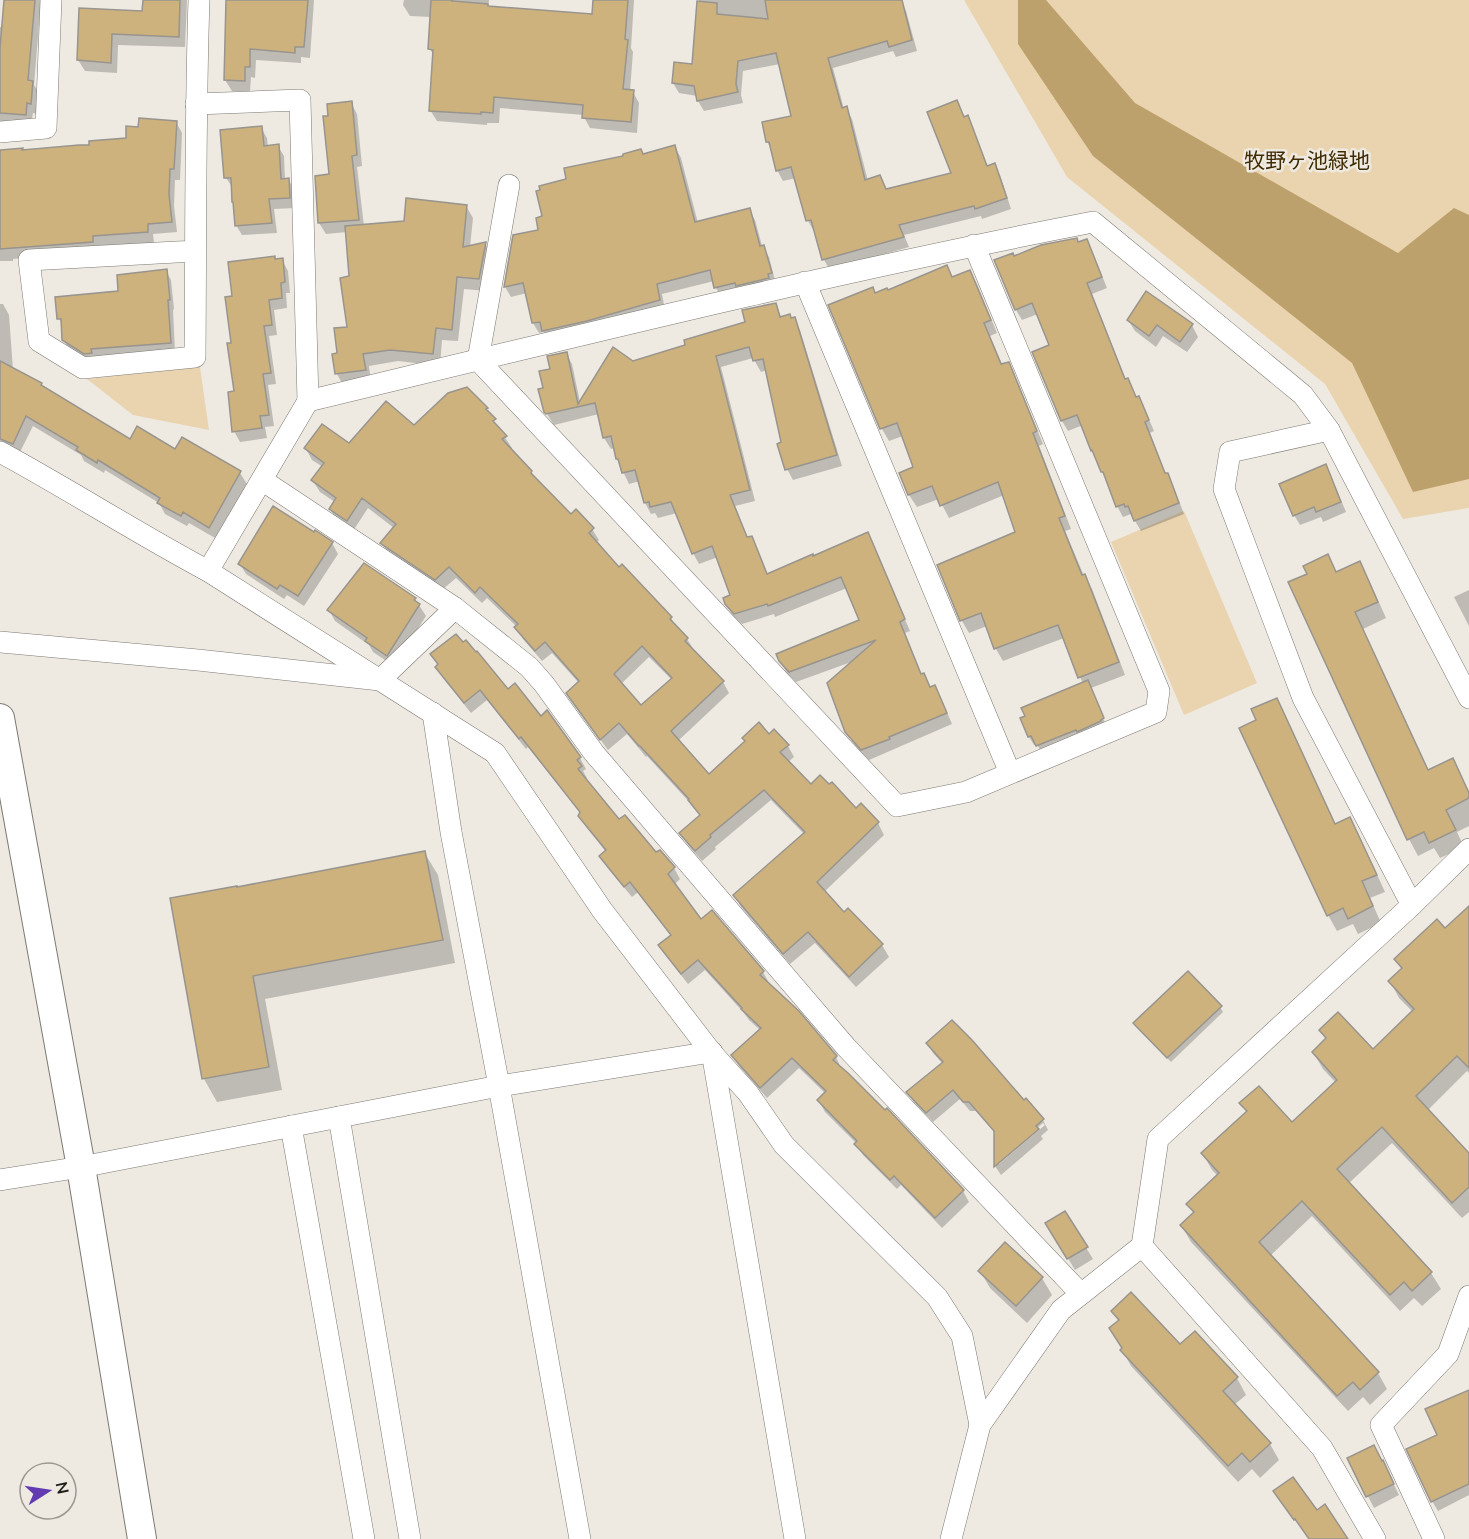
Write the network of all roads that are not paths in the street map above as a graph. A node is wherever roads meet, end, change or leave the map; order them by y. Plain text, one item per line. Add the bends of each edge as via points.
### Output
1 (51, 0) edge
2 (199, 0) edge
3 (196, 104) junction
4 (0, 132) edge
5 (509, 184) dead end
6 (974, 245) junction
7 (195, 251) junction
8 (805, 282) junction
9 (478, 360) junction
10 (309, 400) junction
11 (1329, 430) junction
12 (0, 452) edge
13 (262, 480) junction
14 (208, 571) junction
15 (455, 608) junction
16 (0, 642) edge
17 (380, 680) junction
18 (1469, 698) edge
19 (433, 713) junction
20 (0, 718) edge
21 (1010, 773) junction
22 (1469, 849) edge
23 (1412, 905) junction
24 (711, 1052) junction
25 (499, 1086) junction
26 (339, 1117) junction
27 (291, 1126) junction
28 (81, 1167) junction
29 (0, 1180) edge
30 (1142, 1246) junction
31 (1081, 1294) junction
32 (1469, 1296) edge
33 (980, 1425) junction
34 (142, 1539) edge
35 (364, 1539) edge
36 (410, 1539) edge
37 (580, 1539) edge
38 (795, 1539) edge
39 (951, 1539) edge
40 (1375, 1539) edge
41 (1434, 1539) edge

1 - 4 street via 46,128
2 - 3 street
3 - 7 street
3 - 10 street via 300,100
5 - 9 street
6 - 8 street
6 - 11 street via 1093,222 1303,395
6 - 21 street via 1159,691 1156,712
7 - 7 street via 195,357 83,368 39,341 29,260
8 - 9 street
8 - 21 street
9 - 10 street
9 - 21 street via 897,806 966,792
10 - 13 street
11 - 18 street
11 - 23 street via 1230,452 1224,489 1303,698
12 - 14 street
13 - 14 street
13 - 15 street
14 - 17 street
15 - 17 street
15 - 31 street via 529,667 594,753 846,1047
16 - 17 street
17 - 19 street
19 - 24 street via 495,753 602,910
19 - 25 street via 451,832
20 - 28 street
22 - 23 street
23 - 30 street via 1158,1138
24 - 25 street
24 - 33 street via 748,1093 784,1145 937,1297 962,1336
24 - 38 street
25 - 26 street
25 - 37 street
26 - 27 street
26 - 36 street
27 - 28 street
27 - 35 street
28 - 29 street
28 - 34 street
30 - 31 street
30 - 40 street via 1322,1448
31 - 33 street via 1061,1310
32 - 41 street via 1448,1354 1381,1425
33 - 39 street

